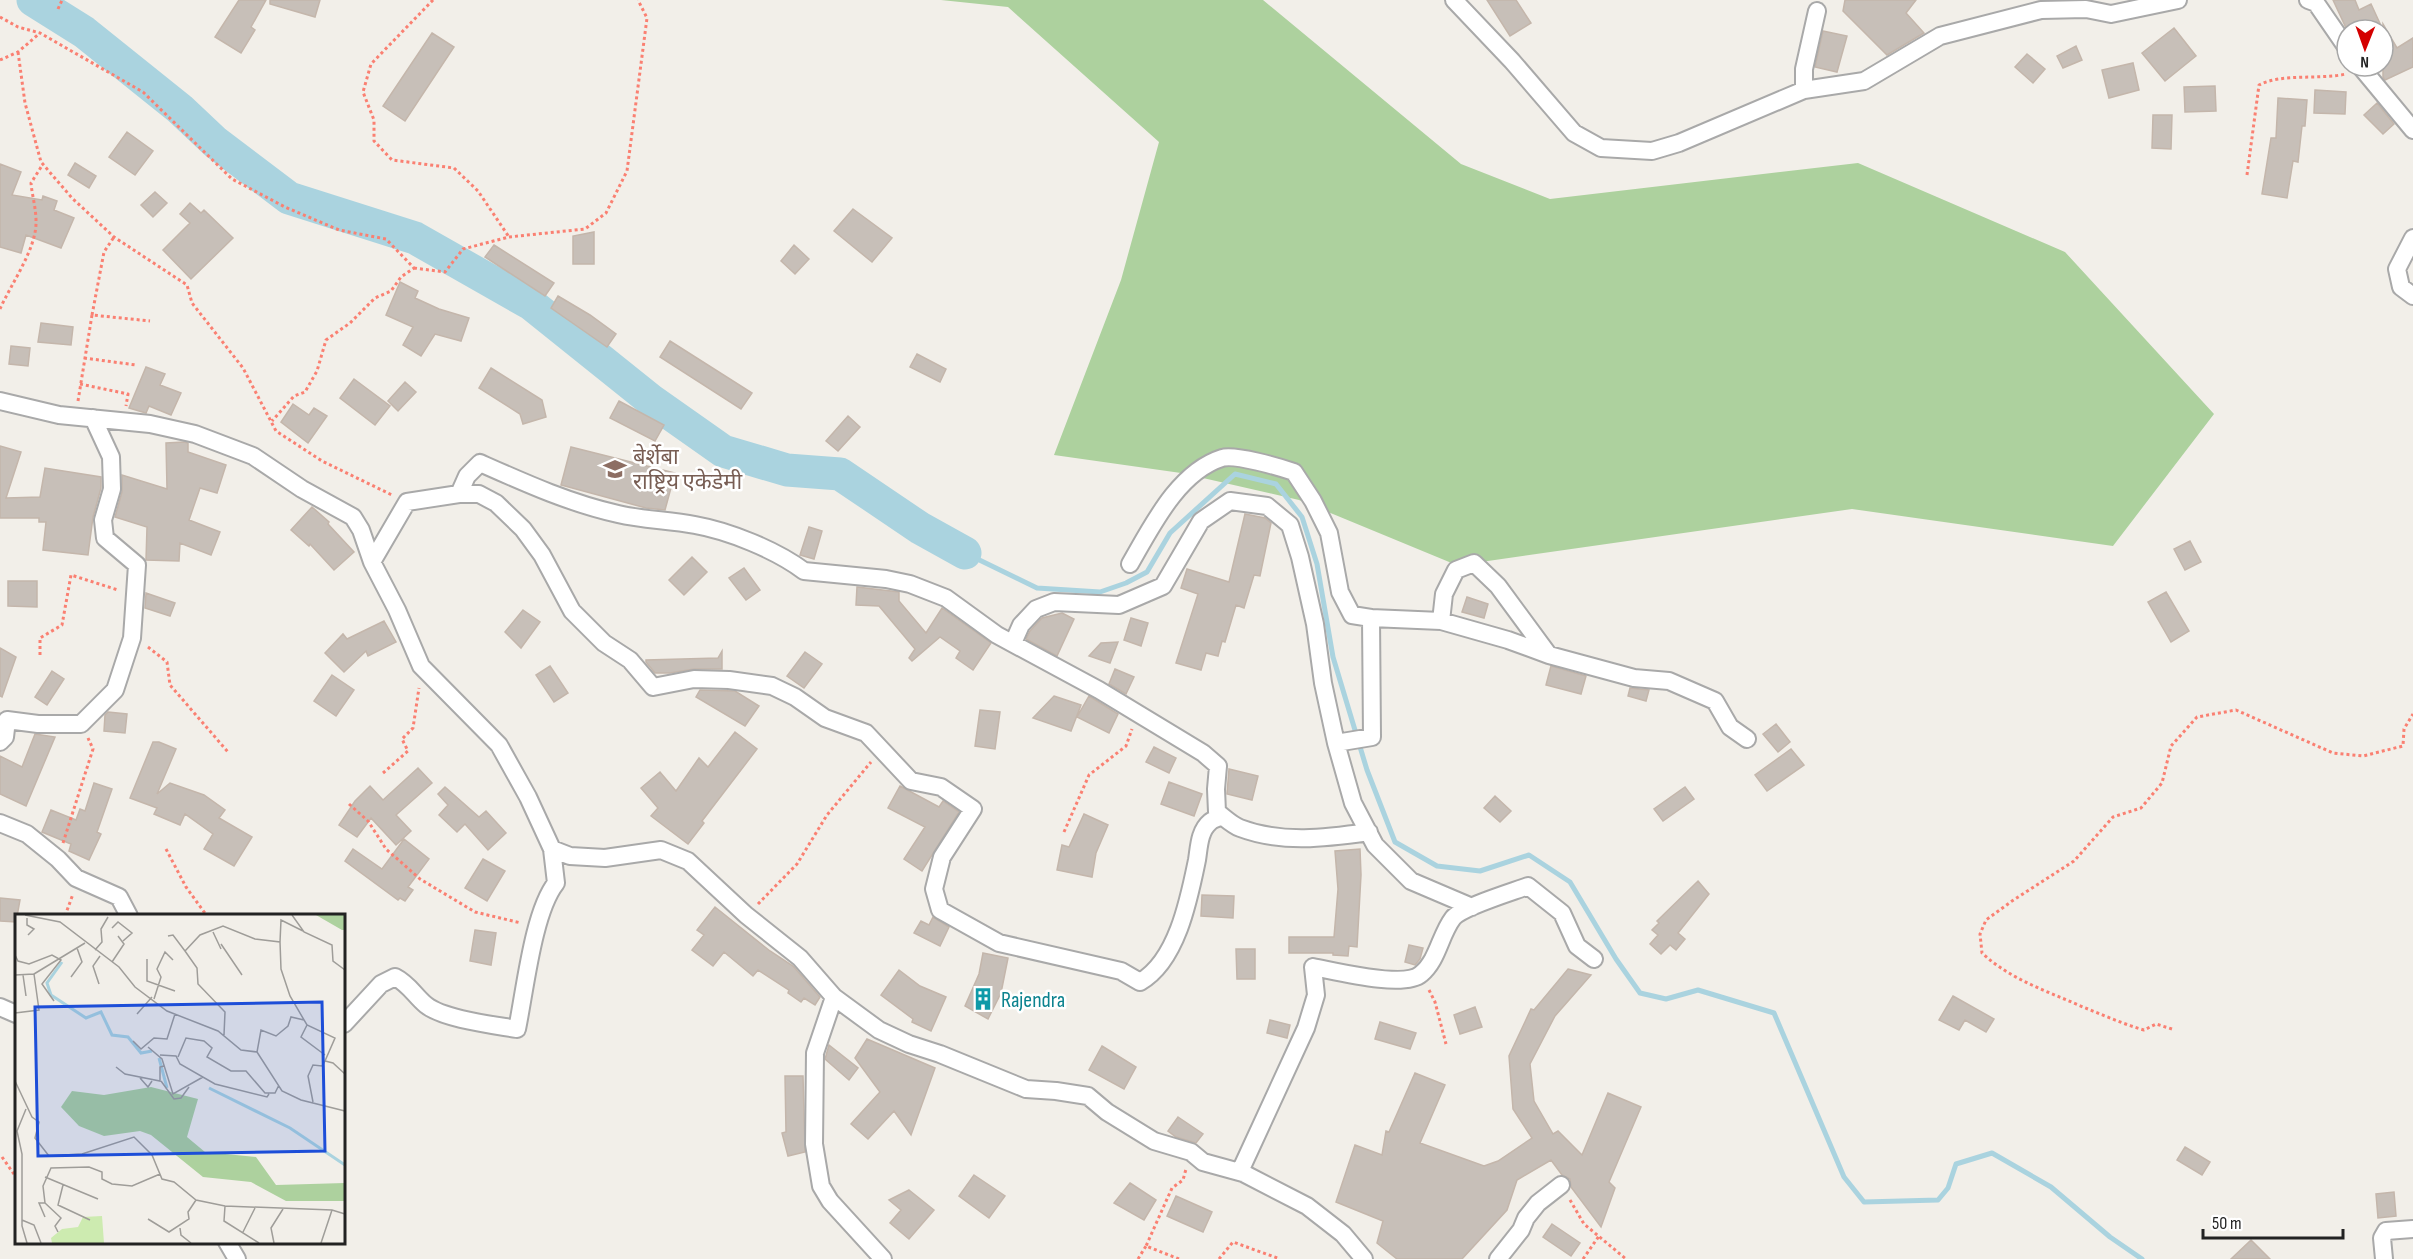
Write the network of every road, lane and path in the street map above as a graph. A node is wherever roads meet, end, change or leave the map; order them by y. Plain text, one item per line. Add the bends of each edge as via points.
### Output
1 (62, 0) edge
2 (433, 0) edge
3 (638, 0) edge
4 (1454, 0) edge
5 (2178, 0) edge
6 (2314, 1) edge
7 (58, 9) dead end
8 (1817, 11) dead end
9 (0, 17) edge
10 (2335, 31) edge
11 (40, 33) junction
12 (18, 52) junction
13 (0, 60) edge
14 (2335, 76) edge
15 (2369, 78) edge
16 (1804, 90) junction
17 (2413, 130) edge
18 (43, 164) junction
19 (2247, 174) dead end
20 (114, 237) junction
21 (508, 237) junction
22 (2413, 238) edge
23 (414, 268) junction
24 (2413, 296) edge
25 (0, 309) edge
26 (92, 315) junction
27 (150, 321) dead end
28 (84, 358) junction
29 (136, 364) dead end
30 (80, 384) junction
31 (0, 401) edge
32 (84, 418) junction
33 (272, 421) junction
34 (123, 422) junction
35 (459, 494) junction
36 (407, 502) junction
37 (372, 562) junction
38 (1130, 564) dead end
39 (134, 594) junction
40 (1371, 618) junction
41 (1441, 621) junction
42 (132, 638) junction
43 (1013, 643) junction
44 (40, 655) dead end
45 (1549, 655) junction
46 (421, 666) junction
47 (1138, 714) junction
48 (2413, 714) edge
49 (81, 724) junction
50 (1747, 739) dead end
51 (0, 742) edge
52 (1336, 743) junction
53 (882, 750) junction
54 (228, 752) dead end
55 (383, 773) dead end
56 (349, 804) dead end
57 (1222, 816) junction
58 (0, 823) edge
59 (1064, 832) dead end
60 (1369, 832) junction
61 (166, 849) dead end
62 (552, 849) junction
63 (58, 859) junction
64 (1472, 907) junction
65 (128, 914) edge
66 (206, 914) edge
67 (746, 915) junction
68 (537, 927) junction
69 (1594, 959) dead end
70 (1420, 975) junction
71 (834, 997) junction
72 (0, 1007) edge
73 (15, 1014) edge
74 (345, 1023) edge
75 (2172, 1029) dead end
76 (1446, 1044) dead end
77 (1191, 1152) junction
78 (2, 1157) dead end
79 (1243, 1173) junction
80 (15, 1176) edge
81 (1562, 1185) joint
82 (2413, 1230) edge
83 (1599, 1236) junction
84 (228, 1244) edge
85 (1146, 1246) junction
86 (237, 1259) edge
87 (883, 1259) edge
88 (1138, 1259) edge
89 (1179, 1259) edge
90 (1219, 1259) edge
91 (1280, 1259) edge
92 (1364, 1259) edge
93 (1498, 1259) edge
94 (1582, 1259) edge
95 (1626, 1259) edge
96 (2384, 1259) edge

1 - 7 path
2 - 21 path via 371,64 363,92 374,120 374,141 392,160 454,168 478,191
3 - 21 path via 647,18 627,171 606,213 585,229
4 - 16 street via 1574,133 1601,148 1661,149
5 - 16 street via 2111,14 2086,9 2041,10 1998,19 1940,36 1864,81
6 - 10 street
8 - 16 street via 1804,69
9 - 11 path
11 - 12 path
11 - 23 path via 143,92 232,179 339,230 386,239
12 - 13 path
12 - 18 path via 25,103
14 - 19 path via 2270,79 2259,85
15 - 17 street
18 - 20 path
18 - 25 path via 31,183 36,222 27,256
20 - 26 path via 105,252
20 - 33 path via 188,285 192,303 243,368
21 - 23 path via 463,249 446,272
22 - 24 street via 2397,268 2401,287
23 - 33 path via 391,291 375,298 326,340 317,371 305,392 294,396
26 - 27 path
26 - 28 path
28 - 29 path
28 - 30 path
30 - 32 path
30 - 34 path via 128,394
31 - 32 street
32 - 34 street
32 - 39 street via 111,457 112,489 103,520 105,538 137,565
33 - 36 path via 276,431 322,461
34 - 37 street via 195,434 253,456 353,517
35 - 36 street
35 - 43 street via 467,476 480,464 551,495 617,514 726,532 804,571 910,584 946,598
35 - 53 street via 479,494 496,503 523,529 572,611 604,643 630,660 653,687 694,679 772,686 825,718 866,733
36 - 37 street
37 - 46 street
38 - 40 street via 1174,496 1197,469 1223,457 1263,462 1294,472 1329,533 1344,600 1352,615
39 - 42 street
39 - 44 path via 71,574 62,625 40,638
40 - 41 street
40 - 52 street via 1372,737
41 - 45 street
41 - 45 street via 1444,594 1455,570 1474,563 1498,586
42 - 49 street via 115,690
42 - 54 path via 133,635 167,662 170,685
43 - 47 street
43 - 52 street via 1021,625 1036,609 1054,602 1119,604 1163,586 1201,521 1230,501 1267,506 1290,525 1300,557
45 - 50 street via 1634,678 1669,681 1715,701 1730,727
46 - 55 path via 413,728 402,739 408,751
46 - 62 street via 499,745
47 - 57 street via 1218,766 1217,812
47 - 59 path via 1126,746 1089,776
48 - 75 path via 2404,729 2403,746 2363,756 2332,753 2236,710 2197,717 2171,746 2162,783 2141,808 2113,817 2074,861 1986,920 1980,934 1982,953 1998,968 2118,1022 2144,1030 2156,1024
49 - 51 street via 7,720 5,737
49 - 63 path via 93,749
52 - 60 street via 1353,803
53 - 57 street via 911,781 941,787 973,809 942,857 934,889 940,910 999,943 1121,971 1140,982 1150,976 1170,947 1186,913 1201,835 1209,822
53 - 67 path via 827,815 797,864
56 - 68 path via 368,821 386,849 420,879 475,912
57 - 60 street via 1238,828 1272,836 1318,839
58 - 63 street via 27,834
60 - 64 street via 1375,845 1412,881
61 - 66 path via 186,887
62 - 67 street via 570,856 605,858 661,850 688,861
62 - 68 street via 556,883 547,894
63 - 65 street via 76,878 119,897
64 - 69 street via 1528,886 1562,913 1577,946
64 - 70 street via 1453,917
67 - 71 street via 800,958
68 - 74 street via 517,1029 460,1018 428,1006 395,977 381,984
70 - 76 path via 1435,1002
70 - 79 street via 1404,980 1313,967 1316,995 1306,1028 1242,1167
71 - 77 street via 879,1030 909,1044 1026,1089 1088,1096 1154,1141
71 - 87 street via 814,1053 814,1144 821,1186
72 - 73 street
77 - 79 street via 1203,1162
77 - 85 path via 1183,1180 1172,1188
78 - 80 path
79 - 92 street via 1307,1206 1343,1234
81 - 83 path via 1584,1224
81 - 93 street via 1532,1210
82 - 96 street via 2386,1231 2382,1239
83 - 94 path
83 - 95 path
84 - 86 street
85 - 88 path
85 - 89 path
90 - 91 path via 1233,1242

